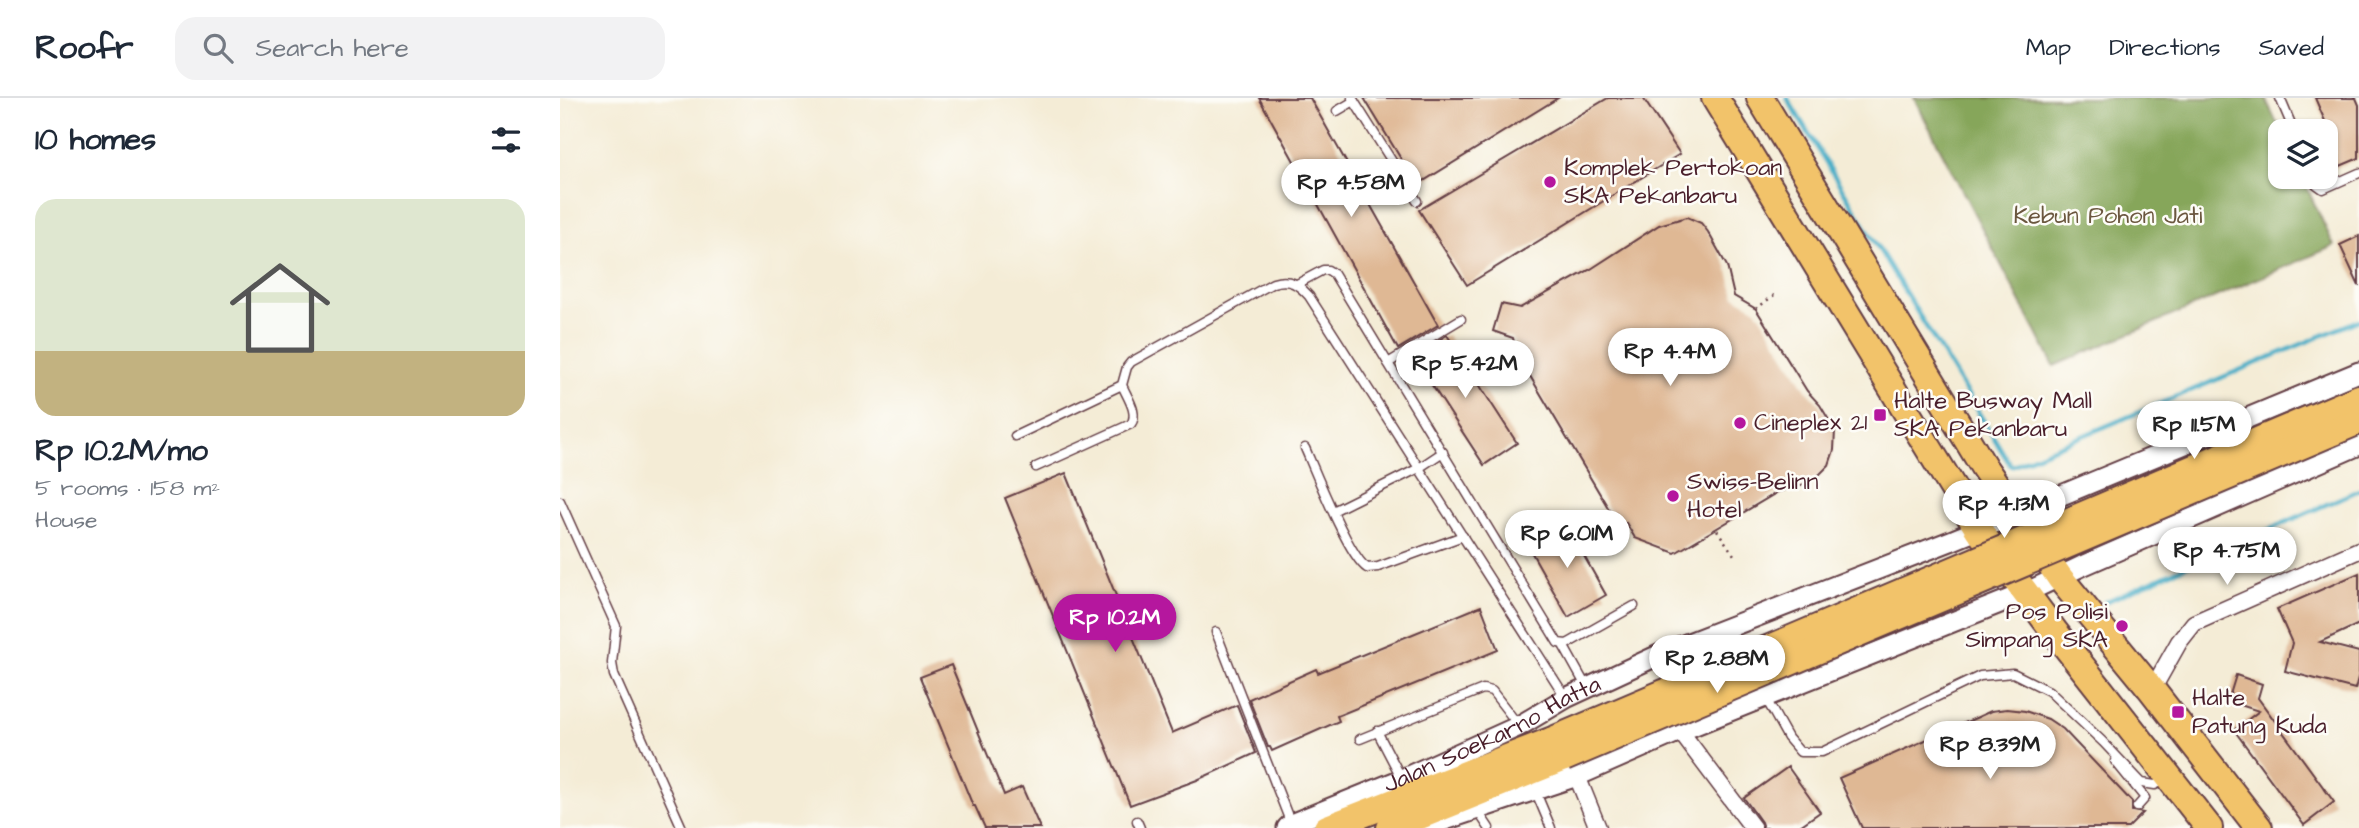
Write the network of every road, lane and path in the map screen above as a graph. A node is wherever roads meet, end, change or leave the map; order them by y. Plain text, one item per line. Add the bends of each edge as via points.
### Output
1 (1715, 98) edge
2 (1760, 98) edge
3 (2280, 98) edge
4 (1353, 99) edge
5 (1337, 111) dead end
6 (2289, 119) edge
7 (2359, 173) edge
8 (2338, 182) edge
9 (1417, 201) dead end
10 (1297, 284) junction
11 (1778, 292) dead end
12 (1756, 309) dead end
13 (1461, 318) dead end
14 (1388, 363) junction
15 (2359, 372) edge
16 (1122, 385) junction
17 (2359, 398) edge
18 (2359, 421) edge
19 (2214, 432) junction
20 (1015, 436) dead end
21 (2359, 445) edge
22 (1305, 448) dead end
23 (1443, 452) junction
24 (1036, 467) dead end
25 (1419, 468) junction
26 (2239, 496) junction
27 (560, 501) edge
28 (1333, 510) junction
29 (2014, 513) junction
30 (1978, 529) junction
31 (1717, 530) dead end
32 (1463, 536) junction
33 (2359, 550) edge
34 (2018, 552) junction
35 (1734, 555) dead end
36 (2060, 578) junction
37 (2025, 593) junction
38 (1634, 606) dead end
39 (1216, 632) dead end
40 (1563, 645) junction
41 (1587, 688) junction
42 (2152, 690) junction
43 (1765, 697) junction
44 (1566, 698) junction
45 (1519, 726) junction
46 (1377, 731) junction
47 (1680, 732) junction
48 (1360, 738) dead end
49 (2103, 742) junction
50 (1565, 758) junction
51 (2170, 778) junction
52 (1402, 779) junction
53 (1535, 790) junction
54 (2137, 807) dead end
55 (1476, 809) junction
56 (1289, 826) edge
57 (682, 828) edge
58 (1327, 828) edge
59 (1390, 828) edge
60 (1420, 828) edge
61 (1489, 828) edge
62 (1551, 828) edge
63 (1598, 828) edge
64 (1753, 828) edge
65 (2209, 828) edge
66 (2259, 828) edge

1 - 30 main road
2 - 29 main road
3 - 6 lane
4 - 5 lane
4 - 9 lane
7 - 8 lane
10 - 14 lane via 1323,270 1331,271
10 - 16 lane via 1290,280 1273,283 1131,362
10 - 25 lane
11 - 12 path
13 - 14 lane
14 - 23 lane
15 - 19 street, Jalan Soekarno Hatta
16 - 20 lane
16 - 24 lane via 1135,414 1131,424
17 - 50 main road, Jalan Soekarno Hatta, bridge
18 - 50 main road, Jalan Soekarno Hatta, bridge
19 - 26 street
19 - 29 street, Jalan Soekarno Hatta
21 - 26 street
22 - 28 lane
23 - 25 lane
23 - 40 lane
25 - 28 lane
25 - 32 lane
26 - 36 street
27 - 57 lane via 616,626 614,675
28 - 32 lane via 1367,568
29 - 30 street, Jalan Soekarno Hatta
29 - 34 main road
29 - 36 main road
30 - 34 main road
30 - 37 main road
30 - 41 street, Jalan Soekarno Hatta via 1663,653
31 - 35 path
32 - 44 lane
33 - 42 street via 2194,623
34 - 36 main road
34 - 37 main road
36 - 37 street
36 - 42 main road
37 - 43 street
37 - 51 main road
38 - 40 lane
39 - 56 lane
40 - 41 lane
41 - 44 street, Jalan Soekarno Hatta
42 - 66 main road
43 - 47 street
43 - 49 lane via 1800,752 1822,752 1980,676 2012,673 2049,691
44 - 45 street, Jalan Soekarno Hatta
45 - 46 lane via 1488,689
45 - 52 street, Jalan Soekarno Hatta
46 - 48 lane
46 - 52 lane
47 - 50 street
47 - 64 street
49 - 51 lane via 2142,783 2155,785
49 - 54 lane via 2145,798
50 - 53 street
50 - 58 main road, Jalan Soekarno Hatta
50 - 59 main road, Jalan Soekarno Hatta
50 - 63 street
51 - 65 main road
52 - 56 street, Jalan Soekarno Hatta
53 - 55 street
53 - 62 lane
55 - 60 street
55 - 61 lane

